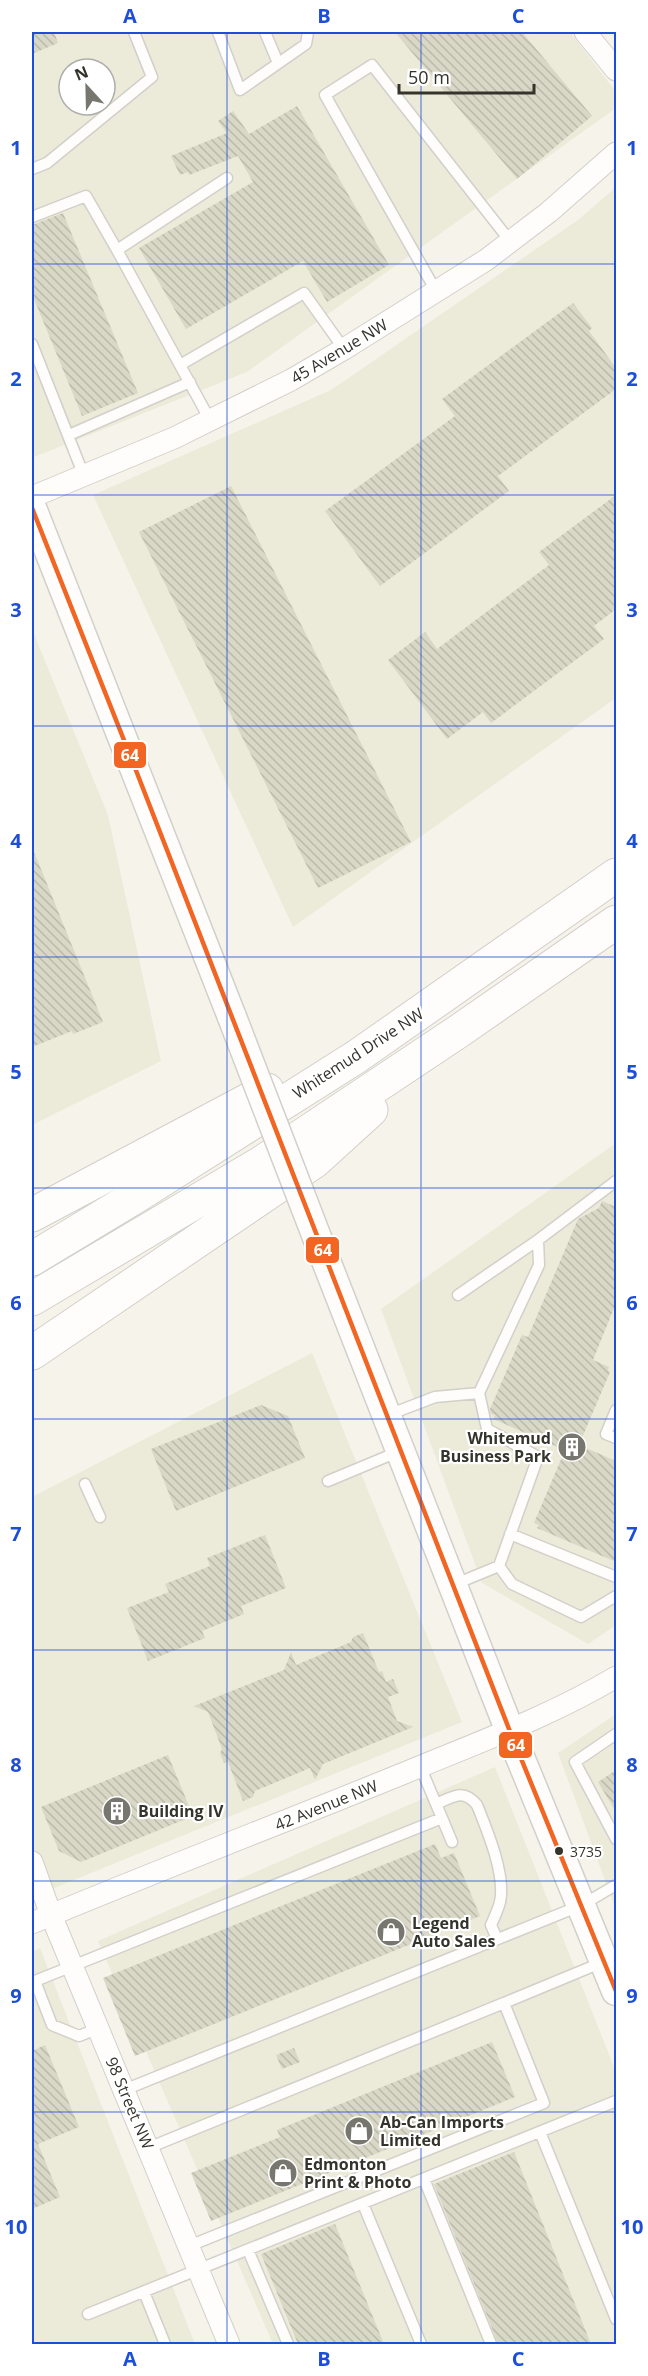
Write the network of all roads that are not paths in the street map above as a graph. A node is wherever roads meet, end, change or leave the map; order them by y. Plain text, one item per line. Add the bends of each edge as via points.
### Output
1 (134, 32) edge
2 (218, 32) edge
3 (266, 32) edge
4 (308, 32) edge
5 (585, 32) edge
6 (278, 63) junction
7 (616, 70) edge
8 (616, 153) edge
9 (32, 169) edge
10 (227, 178) dead end
11 (32, 217) edge
12 (510, 242) junction
13 (117, 250) junction
14 (436, 291) junction
15 (32, 344) edge
16 (344, 349) junction
17 (180, 365) junction
18 (190, 382) junction
19 (210, 420) junction
20 (69, 435) junction
21 (84, 476) junction
22 (32, 497) edge
23 (32, 508) edge
24 (616, 875) edge
25 (616, 922) edge
26 (459, 1031) junction
27 (356, 1056) junction
28 (616, 1181) edge
29 (32, 1215) edge
30 (538, 1240) junction
31 (32, 1259) edge
32 (458, 1295) dead end
33 (32, 1299) edge
34 (32, 1353) edge
35 (479, 1393) junction
36 (616, 1410) edge
37 (387, 1415) junction
38 (616, 1438) edge
39 (401, 1451) junction
40 (328, 1481) dead end
41 (86, 1484) dead end
42 (100, 1517) dead end
43 (510, 1534) junction
44 (498, 1566) junction
45 (616, 1577) edge
46 (453, 1585) junction
47 (616, 1596) edge
48 (616, 1677) edge
49 (509, 1729) junction
50 (616, 1734) edge
51 (420, 1766) junction
52 (436, 1804) junction
53 (442, 1818) junction
54 (616, 1839) edge
55 (452, 1842) dead end
56 (32, 1862) edge
57 (616, 1885) edge
58 (582, 1905) junction
59 (51, 1915) junction
60 (32, 1923) edge
61 (497, 1939) junction
62 (605, 1961) junction
63 (73, 1965) junction
64 (616, 1989) edge
65 (504, 2003) junction
66 (99, 2028) junction
67 (124, 2090) junction
68 (616, 2101) edge
69 (540, 2132) junction
70 (148, 2148) junction
71 (424, 2179) junction
72 (363, 2204) junction
73 (189, 2246) junction
74 (248, 2250) junction
75 (199, 2270) junction
76 (144, 2292) junction
77 (88, 2314) dead end
78 (616, 2319) edge
79 (165, 2344) edge
80 (229, 2344) edge
81 (288, 2344) edge
82 (421, 2344) edge
83 (491, 2344) edge

1 - 9 lane via 152,77 47,163
2 - 6 lane via 240,90
3 - 6 lane
4 - 6 lane via 306,44
5 - 7 street
8 - 12 street, 45 Avenue NW
10 - 13 lane
11 - 13 lane via 86,196
12 - 14 street, 45 Avenue NW
12 - 14 lane via 372,65 325,96
13 - 17 lane
14 - 16 street, 45 Avenue NW
15 - 20 lane
16 - 17 lane via 304,293
16 - 19 street, 45 Avenue NW
17 - 18 lane
18 - 19 lane
18 - 20 lane
19 - 21 street, 45 Avenue NW
20 - 21 lane
21 - 22 street, 45 Avenue NW
23 - 37 street, bridge
24 - 27 highway, Whitemud Drive NW
25 - 26 highway
26 - 33 highway via 261,1163
26 - 34 highway via 315,1161
27 - 29 highway via 281,1083
27 - 31 highway, Whitemud Drive NW
28 - 30 lane
30 - 32 lane
30 - 35 lane via 539,1265
35 - 37 lane via 435,1397
35 - 43 lane via 487,1429 538,1456
36 - 38 lane via 606,1434
37 - 39 street
39 - 40 lane
39 - 46 street
41 - 42 lane
43 - 44 lane
43 - 45 lane
44 - 46 lane
44 - 47 lane via 512,1584 581,1617
46 - 49 street
48 - 49 street, 42 Avenue NW
49 - 51 street, 42 Avenue NW
49 - 58 street
50 - 54 lane via 575,1762
51 - 52 lane
51 - 59 street, 42 Avenue NW
52 - 53 lane
52 - 61 lane via 460,1794 471,1797 477,1805 501,1888 491,1925
53 - 55 lane
53 - 63 lane
56 - 59 street, 98 Street NW
57 - 58 lane
58 - 61 lane
58 - 62 street
59 - 60 street, 42 Avenue NW
59 - 63 street, 98 Street NW
61 - 67 lane
62 - 64 street
62 - 65 lane
63 - 66 street, 98 Street NW
63 - 66 lane via 34,1981 52,2025 79,2036
65 - 70 lane
65 - 73 lane via 544,2103
66 - 67 street, 98 Street NW
67 - 70 street, 98 Street NW
68 - 69 lane
69 - 71 lane
69 - 78 lane
70 - 73 street, 98 Street NW
71 - 72 lane
71 - 83 lane
72 - 74 lane
72 - 82 lane
73 - 75 street, 98 Street NW
74 - 75 lane
74 - 81 lane
75 - 76 lane
75 - 80 street, 98 Street NW
76 - 77 lane
76 - 79 lane

